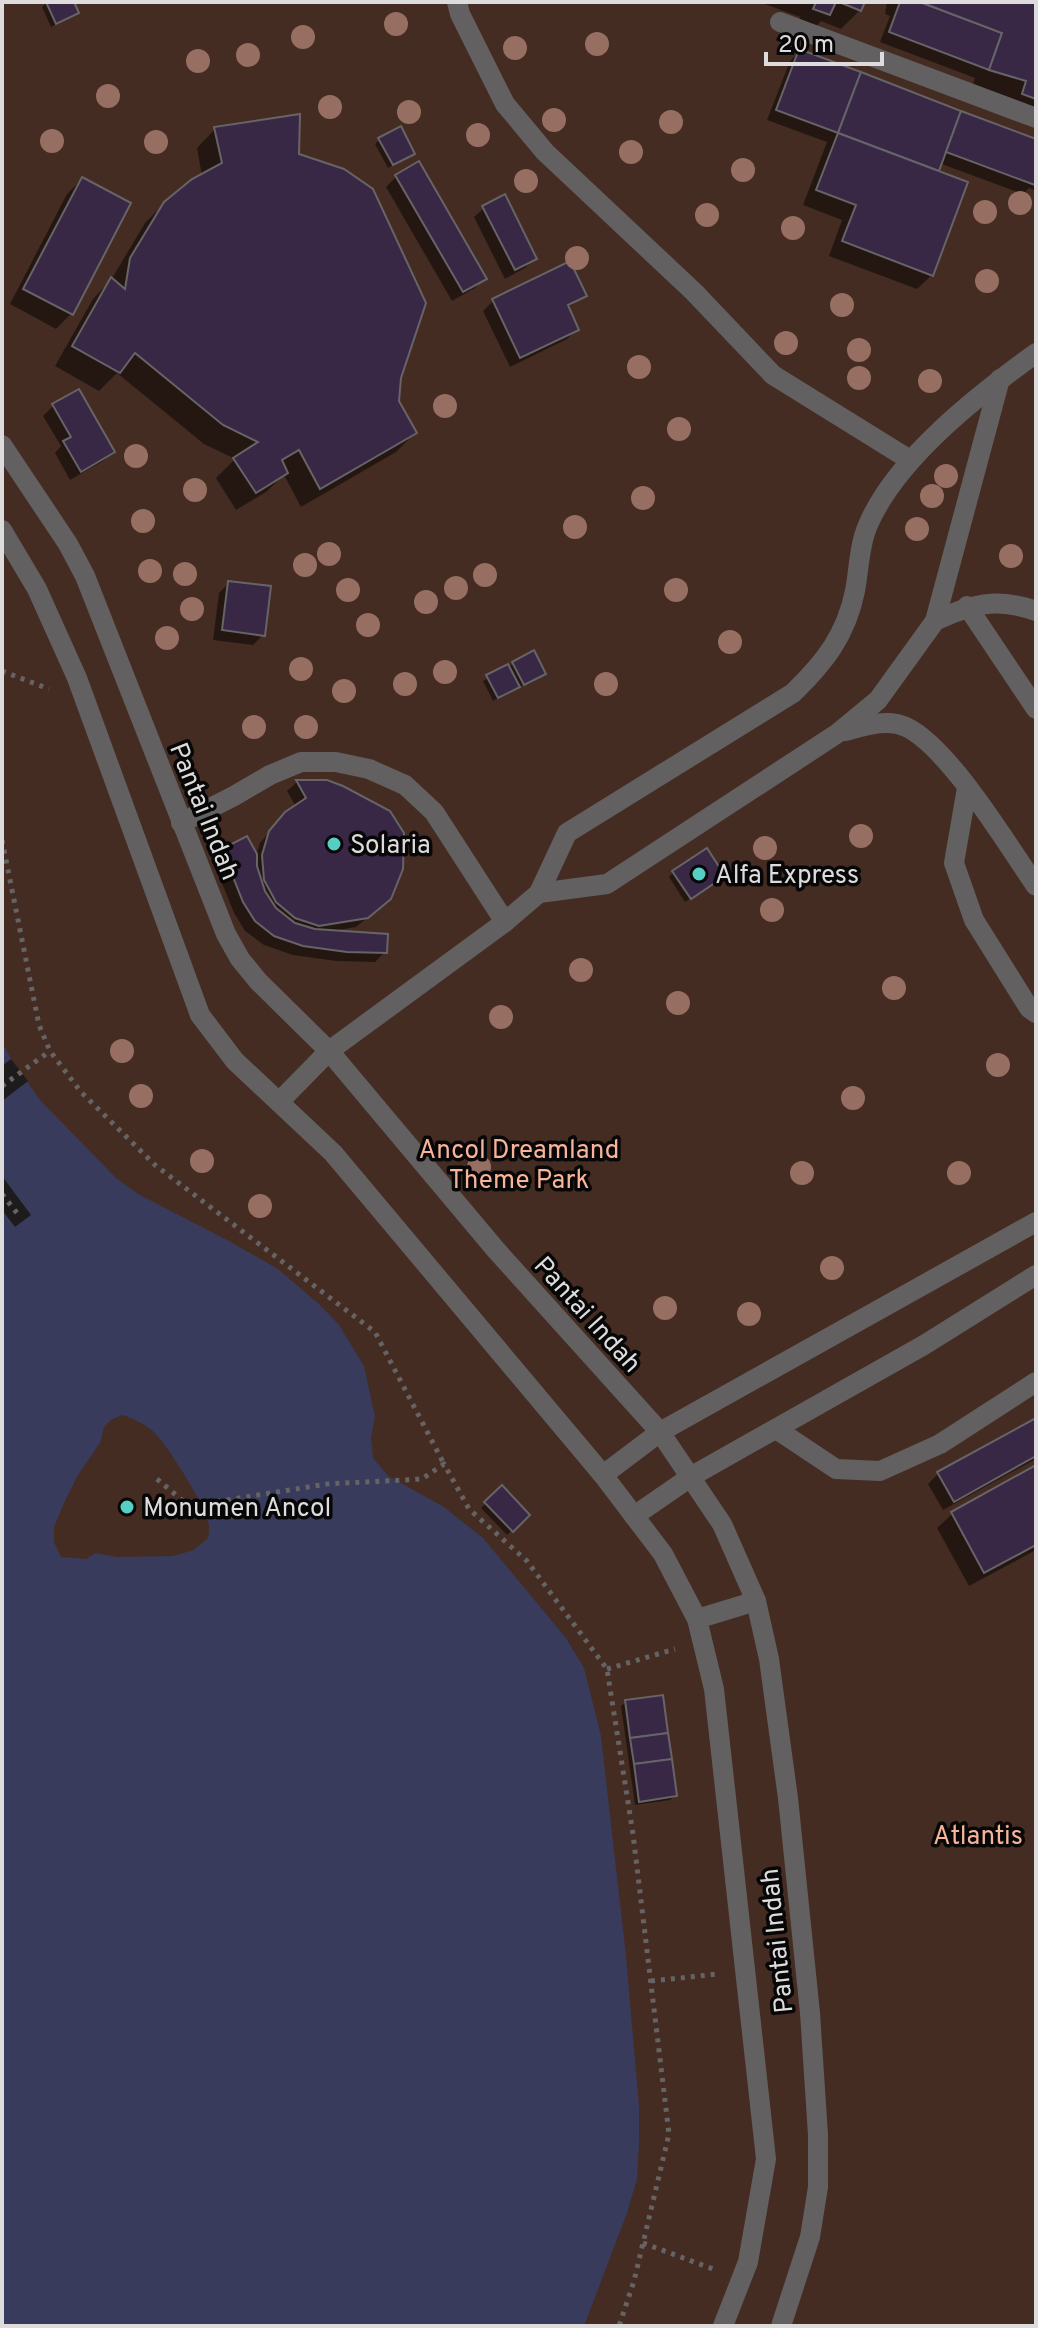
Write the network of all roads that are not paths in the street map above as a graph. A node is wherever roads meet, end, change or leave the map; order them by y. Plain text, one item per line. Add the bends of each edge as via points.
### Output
1 (457, 2) edge
2 (780, 22) dead end
3 (1036, 118) edge
4 (1036, 353) edge
5 (1000, 379) junction
6 (2, 445) edge
7 (910, 460) junction
8 (2, 530) edge
9 (967, 606) junction
10 (1036, 611) edge
11 (935, 621) junction
12 (1036, 709) edge
13 (838, 733) junction
14 (967, 788) junction
15 (181, 823) junction
16 (1036, 886) edge
17 (539, 893) junction
18 (505, 922) junction
19 (1036, 1013) edge
20 (329, 1051) junction
21 (279, 1102) junction
22 (1036, 1222) edge
23 (1036, 1275) edge
24 (1036, 1382) edge
25 (776, 1429) junction
26 (660, 1432) junction
27 (603, 1475) junction
28 (692, 1476) junction
29 (634, 1516) junction
30 (756, 1601) junction
31 (697, 1619) junction
32 (723, 2326) edge
33 (781, 2326) edge

1 - 7 street via 505,104 545,152 694,292 773,375
2 - 3 street
4 - 5 street
5 - 7 street
5 - 11 street
6 - 15 street, Pantai Indah via 85,576
7 - 17 street via 866,530 854,595 841,634 823,664 793,693 567,833
8 - 21 street, Pantai Indah via 37,589 77,678 200,1015 235,1061
9 - 10 street via 995,603
9 - 11 street
9 - 12 street
11 - 13 street via 878,700
13 - 14 street via 874,723 905,726 940,753
13 - 17 street via 607,884
14 - 16 street
14 - 19 street via 954,863 974,920
15 - 18 street via 301,762 369,769 405,785 434,812
15 - 20 street, Pantai Indah via 240,959
17 - 18 street
18 - 20 street
20 - 21 street
20 - 26 street, Pantai Indah via 496,1250
21 - 27 street, Pantai Indah via 333,1153
22 - 26 street
23 - 25 street
24 - 25 street via 940,1444 880,1471 836,1469
25 - 28 street
26 - 27 street
26 - 28 street, Pantai Indah
27 - 29 street, Pantai Indah
28 - 29 street
28 - 30 street, Pantai Indah via 722,1524
29 - 31 street, Pantai Indah via 663,1554
30 - 31 street
30 - 33 street, Pantai Indah via 788,1798 818,2135 818,2187 810,2237
31 - 32 street, Pantai Indah via 714,1689 766,2159 748,2262

